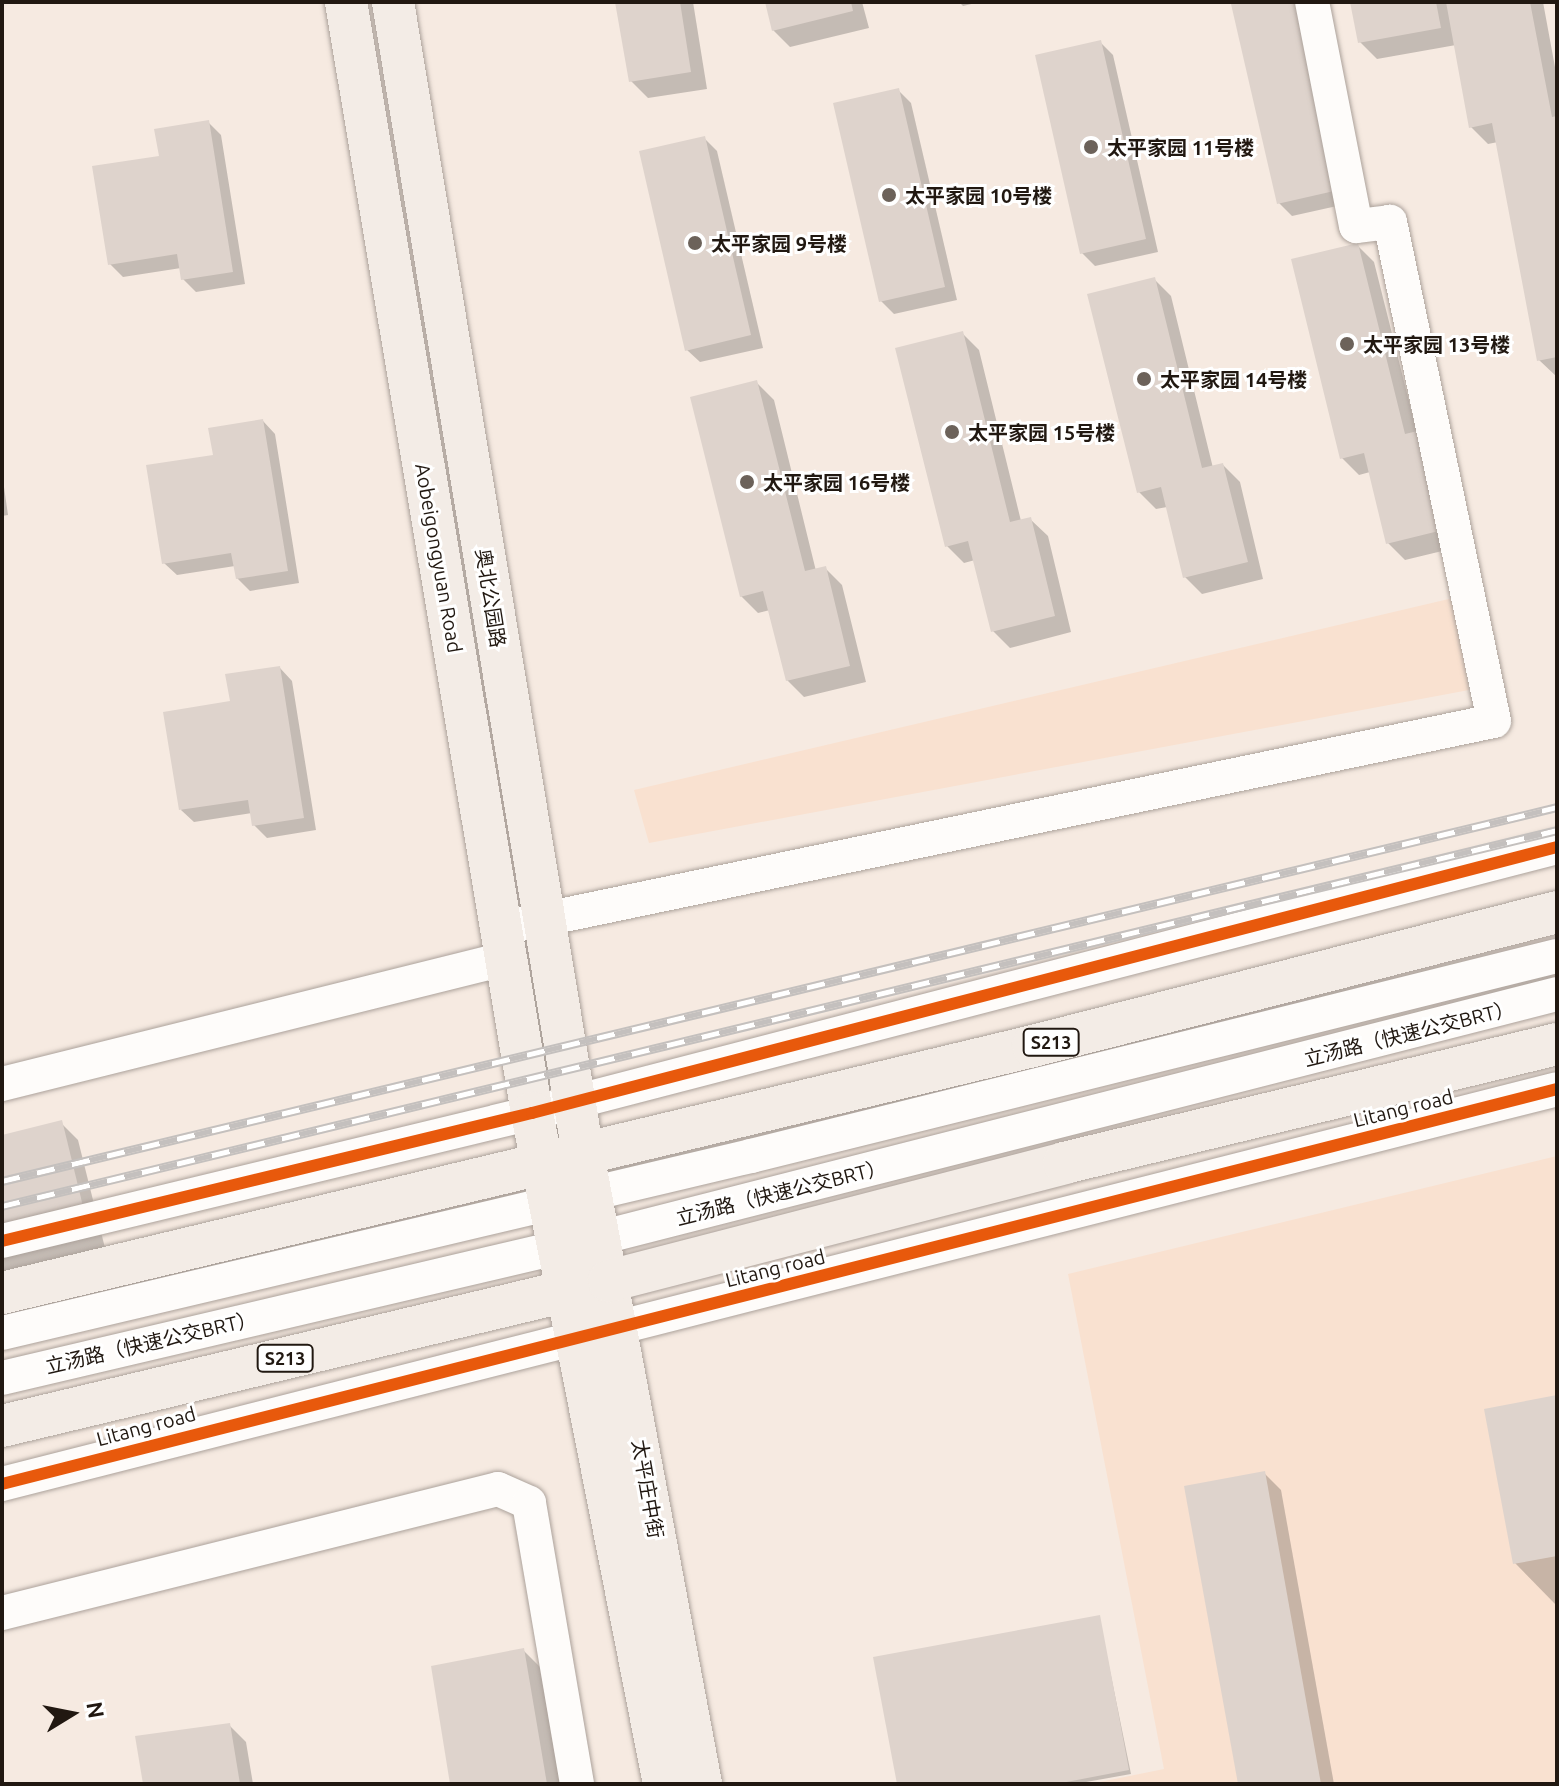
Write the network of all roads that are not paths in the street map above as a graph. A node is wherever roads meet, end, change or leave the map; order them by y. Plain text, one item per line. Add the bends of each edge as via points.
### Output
1 (346, 2) edge
2 (393, 2) edge
3 (1312, 2) edge
4 (1557, 847) edge
5 (1557, 912) edge
6 (543, 920) junction
7 (503, 944) junction
8 (1557, 956) edge
9 (1557, 994) edge
10 (1557, 1044) edge
11 (2, 1084) edge
12 (1557, 1089) edge
13 (574, 1101) junction
14 (532, 1113) junction
15 (583, 1154) junction
16 (547, 1184) junction
17 (590, 1194) junction
18 (2, 1241) edge
19 (580, 1242) junction
20 (589, 1285) junction
21 (2, 1293) edge
22 (619, 1327) junction
23 (2, 1333) edge
24 (579, 1336) junction
25 (2, 1378) edge
26 (2, 1426) edge
27 (2, 1484) edge
28 (2, 1613) edge
29 (577, 1784) edge
30 (664, 1784) edge
31 (701, 1784) edge

1 - 7 main road, Aobeigongyuan Road
2 - 6 main road, 奥北公园路
3 - 6 street via 1356,226 1390,222 1494,721
4 - 13 street
5 - 15 main road, S213
6 - 7 street
6 - 13 main road, 奥北公园路
7 - 11 street
7 - 14 main road, Aobeigongyuan Road
8 - 17 street, 立汤路（快速公交BRT）
9 - 19 street, 立汤路（快速公交BRT）
10 - 20 main road, Litang road / S213
12 - 22 street, Litang road / S213
13 - 14 street
13 - 15 main road, 奥北公园路
14 - 16 main road
14 - 18 street
15 - 16 main road, S213
15 - 17 main road, 奥北公园路
16 - 17 street, 立汤路（快速公交BRT）
16 - 19 main road
16 - 21 main road, S213
16 - 23 street, 立汤路（快速公交BRT）
17 - 19 main road
19 - 20 main road
19 - 25 street, 立汤路（快速公交BRT）
20 - 22 main road, 太平庄中街
20 - 24 main road, 太平庄中街
20 - 26 main road, Litang road / S213
22 - 24 street, Litang road / S213
22 - 31 main road, 太平庄中街
24 - 27 street, Litang road / S213
24 - 30 main road, 太平庄中街
28 - 29 street via 498,1489 529,1503

